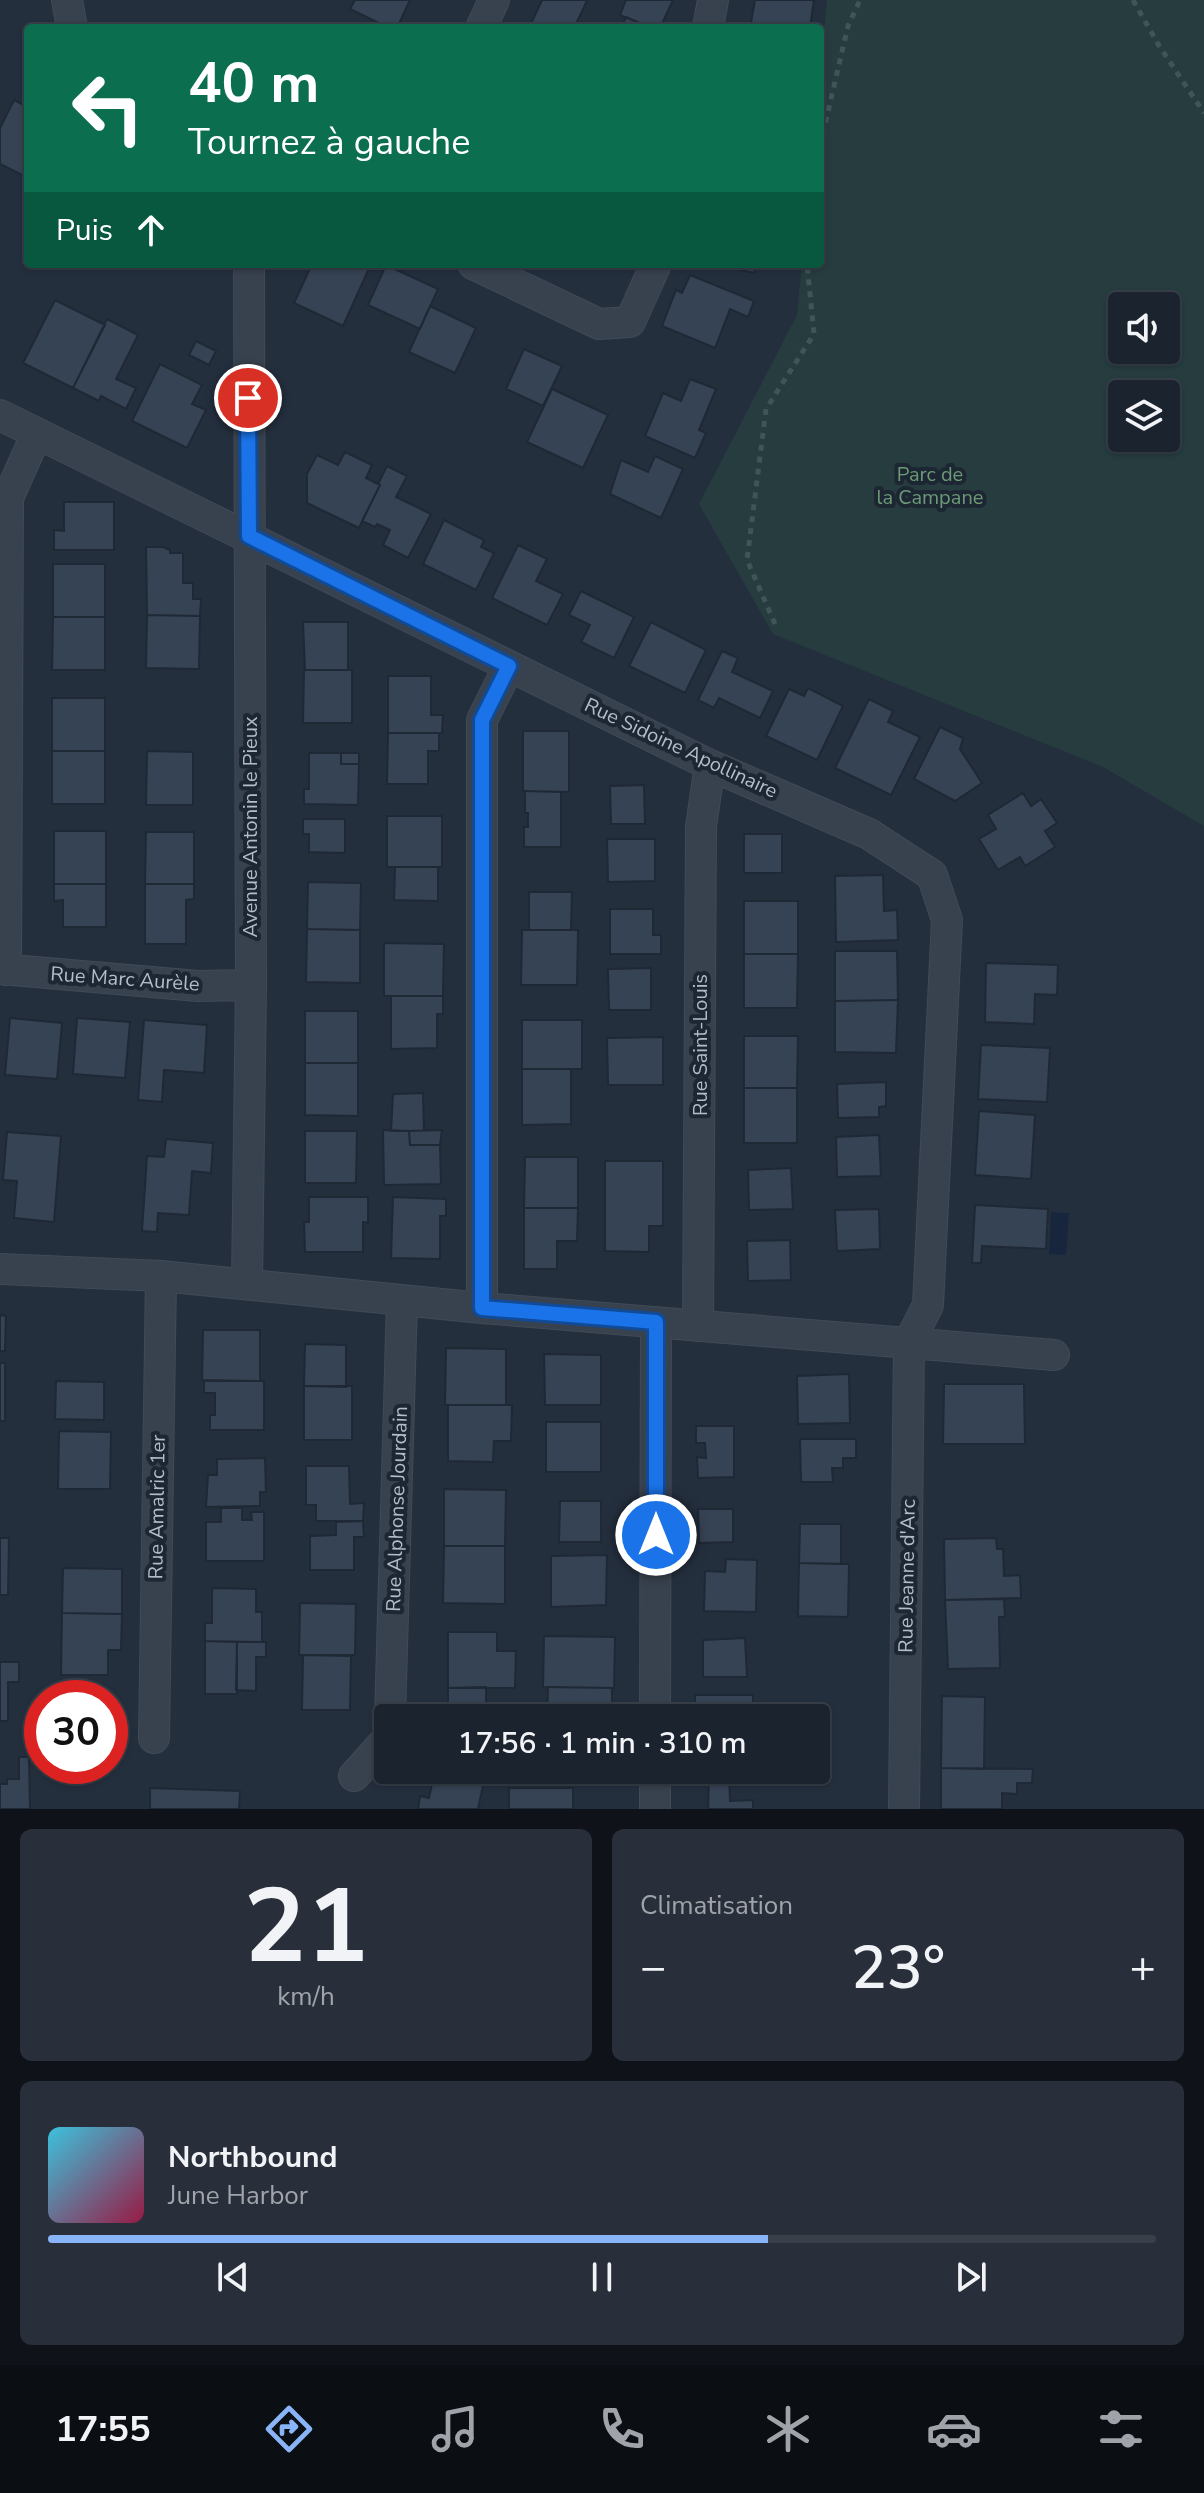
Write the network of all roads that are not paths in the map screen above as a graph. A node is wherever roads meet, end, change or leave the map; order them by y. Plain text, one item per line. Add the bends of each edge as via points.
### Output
1 (67, 0) edge
2 (494, 0) edge
3 (713, 0) edge
4 (71, 24) edge
5 (483, 24) edge
6 (709, 24) edge
7 (249, 268) edge
8 (481, 268) edge
9 (654, 268) edge
10 (0, 415) edge
11 (37, 433) junction
12 (249, 536) junction
13 (509, 666) junction
14 (710, 765) junction
15 (3, 970) edge
16 (251, 985) junction
17 (0, 1269) edge
18 (161, 1276) junction
19 (247, 1284) junction
20 (402, 1300) junction
21 (482, 1308) junction
22 (656, 1322) junction
23 (698, 1326) junction
24 (909, 1343) junction
25 (1054, 1355) dead end
26 (390, 1704) edge
27 (655, 1704) edge
28 (154, 1738) dead end
29 (374, 1754) edge
30 (354, 1776) dead end
31 (655, 1784) edge
32 (655, 1809) edge
33 (904, 1809) edge

1 - 4 street
2 - 5 street
3 - 6 street
7 - 12 street, Avenue Antonin le Pieux
8 - 9 street via 599,324 630,322
10 - 11 street, Rue Sidoine Apollinaire
11 - 12 street, Rue Sidoine Apollinaire
11 - 15 street via 8,498
12 - 13 street, Rue Sidoine Apollinaire
12 - 16 street, Avenue Antonin le Pieux
13 - 14 street, Rue Sidoine Apollinaire
13 - 21 street via 482,720
14 - 23 street, Rue Saint-Louis via 701,826
14 - 24 street, Rue Sidoine Apollinaire via 869,834 932,875 947,920 928,1305
15 - 16 street, Rue Marc Aurèle via 198,986
16 - 19 street, Avenue Antonin le Pieux
17 - 18 street
18 - 19 street
18 - 28 street, Rue Amalric 1er
19 - 20 street
20 - 21 street
20 - 26 street, Rue Alphonse Jourdain
21 - 22 street
22 - 23 street
22 - 27 street
23 - 24 street
24 - 25 street
24 - 33 street, Rue Jeanne d'Arc
29 - 30 street
31 - 32 street

